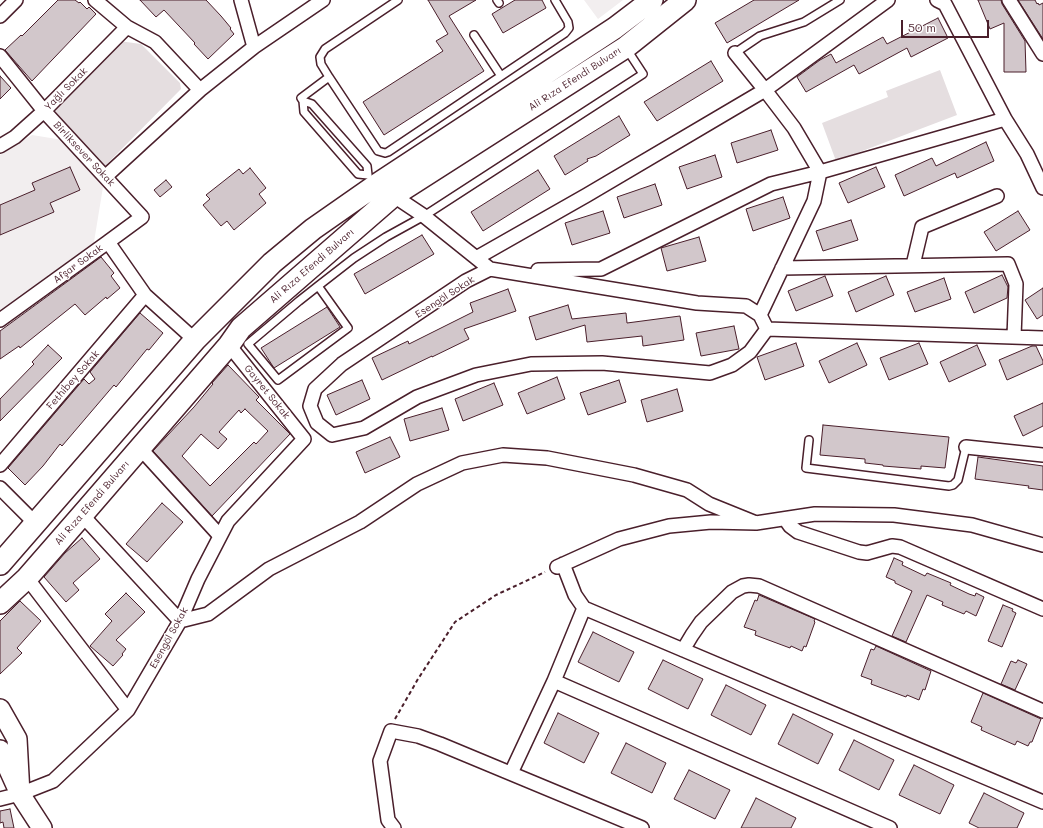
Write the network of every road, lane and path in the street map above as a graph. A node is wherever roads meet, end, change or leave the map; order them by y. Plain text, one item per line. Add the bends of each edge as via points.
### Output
1 (16, 0) edge
2 (95, 0) edge
3 (241, 0) edge
4 (323, 0) edge
5 (398, 0) edge
6 (554, 0) edge
7 (652, 0) edge
8 (686, 0) edge
9 (840, 0) edge
10 (888, 0) edge
11 (938, 0) edge
12 (1009, 0) edge
13 (0, 16) edge
14 (127, 27) junction
15 (474, 34) dead end
16 (621, 38) junction
17 (254, 47) junction
18 (735, 53) joint
19 (1043, 54) edge
20 (0, 56) edge
21 (502, 76) junction
22 (329, 77) junction
23 (200, 90) junction
24 (765, 90) junction
25 (302, 99) junction
26 (44, 111) junction
27 (1005, 119) junction
28 (0, 146) edge
29 (820, 172) junction
30 (105, 177) junction
31 (1043, 188) edge
32 (384, 190) junction
33 (997, 196) dead end
34 (424, 216) junction
35 (108, 242) junction
36 (478, 257) junction
37 (913, 265) junction
38 (782, 268) junction
39 (490, 269) junction
40 (504, 271) junction
41 (318, 286) junction
42 (145, 295) junction
43 (760, 315) junction
44 (0, 320) edge
45 (767, 329) junction
46 (1014, 336) junction
47 (1043, 338) edge
48 (195, 340) junction
49 (229, 345) junction
50 (304, 439) joint
51 (809, 440) dead end
52 (966, 447) joint
53 (140, 448) junction
54 (1043, 455) edge
55 (0, 465) edge
56 (0, 488) edge
57 (82, 515) junction
58 (785, 519) junction
59 (756, 523) junction
60 (36, 524) junction
61 (220, 536) junction
62 (1043, 545) edge
63 (0, 564) edge
64 (560, 565) junction
65 (27, 578) junction
66 (0, 603) edge
67 (584, 608) junction
68 (1043, 609) edge
69 (180, 621) junction
70 (684, 650) junction
71 (554, 681) junction
72 (0, 709) edge
73 (128, 710) junction
74 (1043, 711) edge
75 (390, 731) junction
76 (0, 750) edge
77 (511, 773) junction
78 (20, 794) junction
79 (0, 799) edge
80 (1043, 802) edge
81 (42, 828) edge
82 (394, 828) edge
83 (642, 828) edge
84 (890, 828) edge

1 - 13 street
2 - 14 street
3 - 17 street
4 - 17 street
5 - 22 lane via 322,52 321,64
6 - 21 lane via 568,22 567,31
7 - 16 main road, Ali Rıza Efendi Bulvarı
8 - 16 main road, Ali Rıza Efendi Bulvarı
9 - 18 lane via 804,22 760,36
10 - 24 street
11 - 27 street via 945,4
12 - 19 street
14 - 23 street via 155,42
14 - 26 street, Yağlı Sokak
15 - 21 lane
16 - 32 main road, Ali Rıza Efendi Bulvarı
16 - 34 lane via 643,74
17 - 23 street
18 - 24 street
20 - 26 street, Birliksever Sokak
21 - 22 lane via 385,153 378,151
22 - 25 lane
23 - 30 street
24 - 29 street via 794,128
24 - 36 street
25 - 25 lane via 304,112 358,174 368,175 367,166 312,104
26 - 28 street, Yağlı Sokak via 15,137
26 - 30 street, Birliksever Sokak
27 - 29 street
27 - 31 street via 1027,154
29 - 38 street via 814,201
29 - 40 street via 771,184 601,269
30 - 35 street, Birliksever Sokak via 142,217
32 - 34 street
32 - 48 main road, Ali Rıza Efendi Bulvarı via 313,230 272,264
32 - 49 main road, Ali Rıza Efendi Bulvarı via 241,328
33 - 37 street via 922,227
34 - 36 street
34 - 41 lane via 367,249
35 - 42 street, Afşar Sokak
35 - 44 street, Afşar Sokak
36 - 39 street
37 - 38 street
37 - 46 street via 1008,264 1016,284
38 - 43 street
39 - 40 street
39 - 45 street, Esengöl Sokak via 466,281 342,364 315,388 310,406 317,423 332,435 364,428 417,397 476,375 531,364 602,363 710,372 732,365 750,352
40 - 43 street via 697,302 746,306
41 - 41 lane via 348,328 278,380 248,344
42 - 48 street, Afşar Sokak
42 - 55 street, Fethibey Sokak
43 - 45 street
45 - 46 street
46 - 47 street
48 - 60 main road, Ali Rıza Efendi Bulvarı
49 - 50 street, Gayret Sokak
49 - 53 main road, Ali Rıza Efendi Bulvarı
50 - 61 street, Esengöl Sokak via 228,521
51 - 52 lane via 806,468 950,486 958,480
52 - 54 street
53 - 57 main road, Ali Rıza Efendi Bulvarı
53 - 61 street
56 - 60 street
57 - 65 main road, Ali Rıza Efendi Bulvarı
57 - 69 street
58 - 59 street
58 - 62 street via 815,514 894,515 972,525
58 - 68 street via 798,532 859,552 900,547
59 - 64 street via 711,522 669,526 620,539
59 - 69 street via 709,504 687,490 634,475 547,458 503,454 462,463 417,484 360,522 269,570 208,614
60 - 63 main road, Ali Rıza Efendi Bulvarı
61 - 69 street, Esengöl Sokak
64 - 67 street
64 - 75 path via 496,595 455,622 401,708
65 - 66 main road, Ali Rıza Efendi Bulvarı
65 - 73 street
67 - 70 street
67 - 71 street
69 - 73 street, Esengöl Sokak
70 - 74 street via 701,622 732,592 743,586 754,585 842,621
70 - 80 street
71 - 77 street
71 - 84 street
72 - 78 main road via 17,739
73 - 78 street, Esengöl Sokak via 53,781
75 - 77 street via 418,736
75 - 82 street via 380,761 388,820
76 - 78 main road
77 - 83 street
78 - 79 street, Esengöl Sokak
78 - 81 main road

